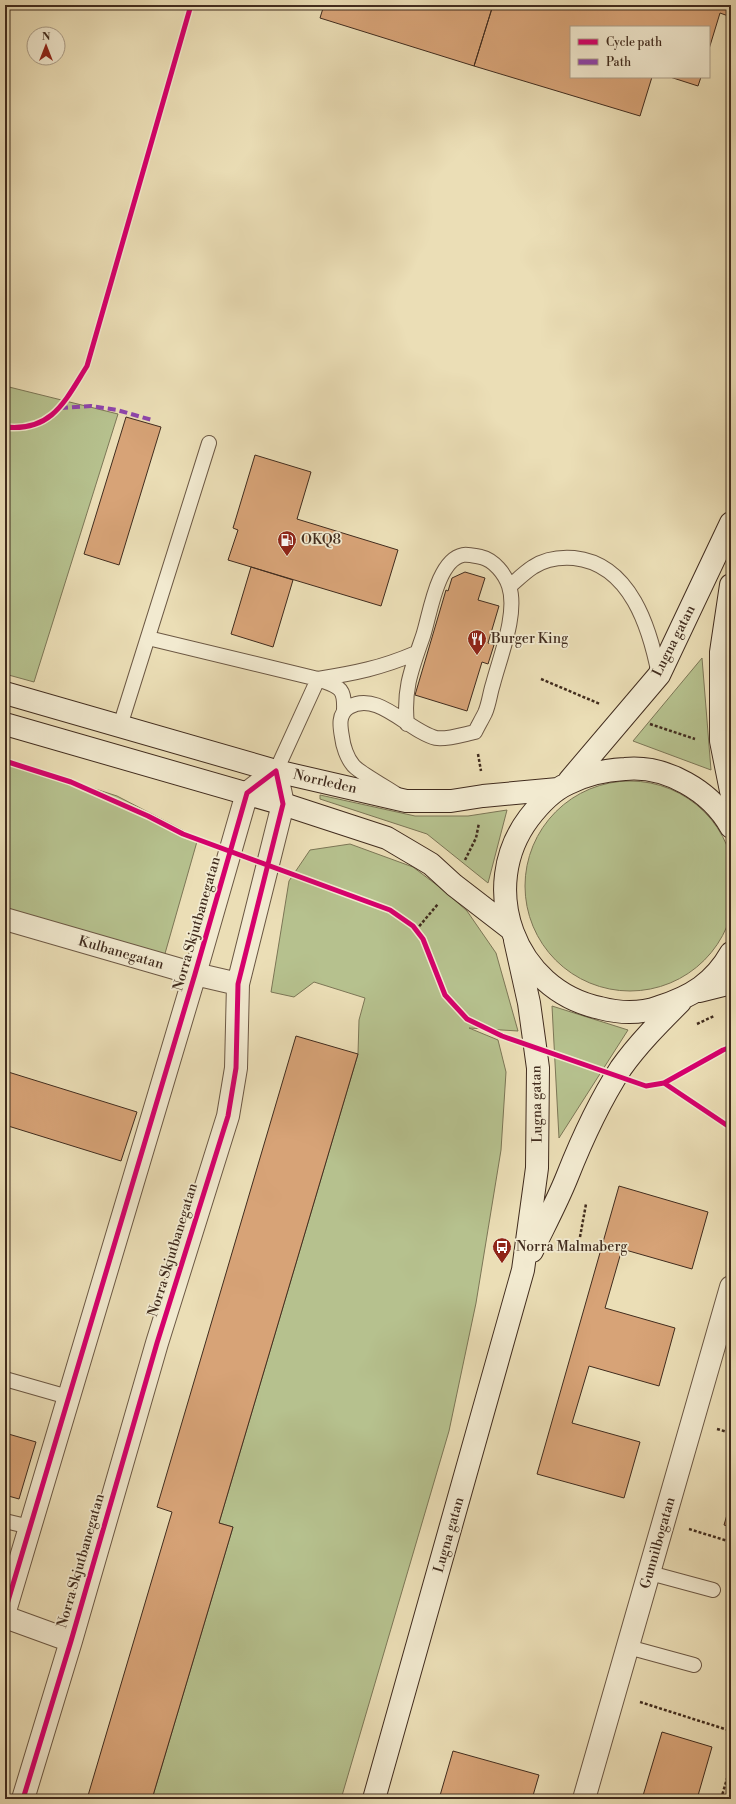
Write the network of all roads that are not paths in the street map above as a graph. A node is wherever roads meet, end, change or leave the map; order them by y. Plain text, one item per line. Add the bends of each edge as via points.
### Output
1 (209, 443) dead end
2 (731, 523) edge
3 (731, 585) edge
4 (510, 586) junction
5 (148, 638) junction
6 (416, 652) junction
7 (659, 675) junction
8 (318, 679) junction
9 (5, 693) edge
10 (344, 710) junction
11 (5, 724) edge
12 (407, 724) junction
13 (120, 726) junction
14 (276, 771) junction
15 (563, 786) junction
16 (731, 791) edge
17 (247, 793) junction
18 (406, 800) junction
19 (283, 804) junction
20 (731, 827) edge
21 (5, 919) edge
22 (513, 935) junction
23 (731, 953) edge
24 (195, 974) junction
25 (731, 983) edge
26 (238, 984) junction
27 (690, 995) junction
28 (523, 1270) junction
29 (731, 1287) edge
30 (5, 1379) edge
31 (68, 1397) junction
32 (5, 1521) edge
33 (30, 1527) junction
34 (650, 1573) junction
35 (713, 1590) dead end
36 (5, 1611) edge
37 (5, 1617) edge
38 (71, 1641) junction
39 (628, 1647) junction
40 (694, 1665) dead end
41 (23, 1799) edge
42 (374, 1799) edge
43 (584, 1799) edge

1 - 5 lane
2 - 7 main road, Lugna gatan
3 - 16 main road via 721,652 721,741
4 - 6 lane via 501,569 484,558 464,554 454,558 445,569 433,597
4 - 7 lane via 534,566 560,557 586,560 613,574 640,611 652,642
4 - 12 lane via 512,609 504,648 485,713 475,732 438,738 422,733
5 - 8 lane
5 - 13 lane
6 - 8 lane via 368,671
6 - 12 lane via 405,706
7 - 15 main road, Lugna gatan
8 - 10 lane via 337,686 344,696
8 - 14 lane
9 - 13 main road, Norrleden
10 - 12 lane via 357,703 372,703
10 - 18 lane via 340,723 343,744 353,766
11 - 17 main road
13 - 14 main road, Norrleden
14 - 17 main road
14 - 18 main road, Norrleden
14 - 19 main road, Norra Skjutbanegatan
15 - 18 main road, Norrleden via 452,802
15 - 20 main road via 600,771 634,768 669,775 699,791 725,816
15 - 22 main road, Lugna gatan via 538,806 522,827 511,851 505,877 505,904
17 - 19 main road
17 - 24 main road, Norra Skjutbanegatan
19 - 22 main road via 387,838 431,864
19 - 26 main road, Norra Skjutbanegatan
21 - 24 main road, Kulbanegatan
22 - 27 main road via 532,968 556,990 586,1005 631,1012 651,1010
22 - 28 main road, Lugna gatan via 529,1004 538,1068 537,1168
23 - 27 main road, Lugna gatan via 724,966
24 - 26 main road, Kulbanegatan
24 - 31 main road, Norra Skjutbanegatan
25 - 27 main road
26 - 38 main road, Norra Skjutbanegatan via 236,1068 228,1116 157,1343
27 - 28 main road, Lugna gatan via 652,1030 622,1067 603,1098
28 - 42 main road, Lugna gatan
29 - 34 main road, Gunnilbogatan
30 - 31 lane
31 - 33 main road, Norra Skjutbanegatan
32 - 33 lane
33 - 36 main road, Norra Skjutbanegatan
34 - 35 lane
34 - 39 main road, Gunnilbogatan
37 - 38 main road
38 - 41 main road, Norra Skjutbanegatan
39 - 40 lane
39 - 43 main road, Gunnilbogatan

